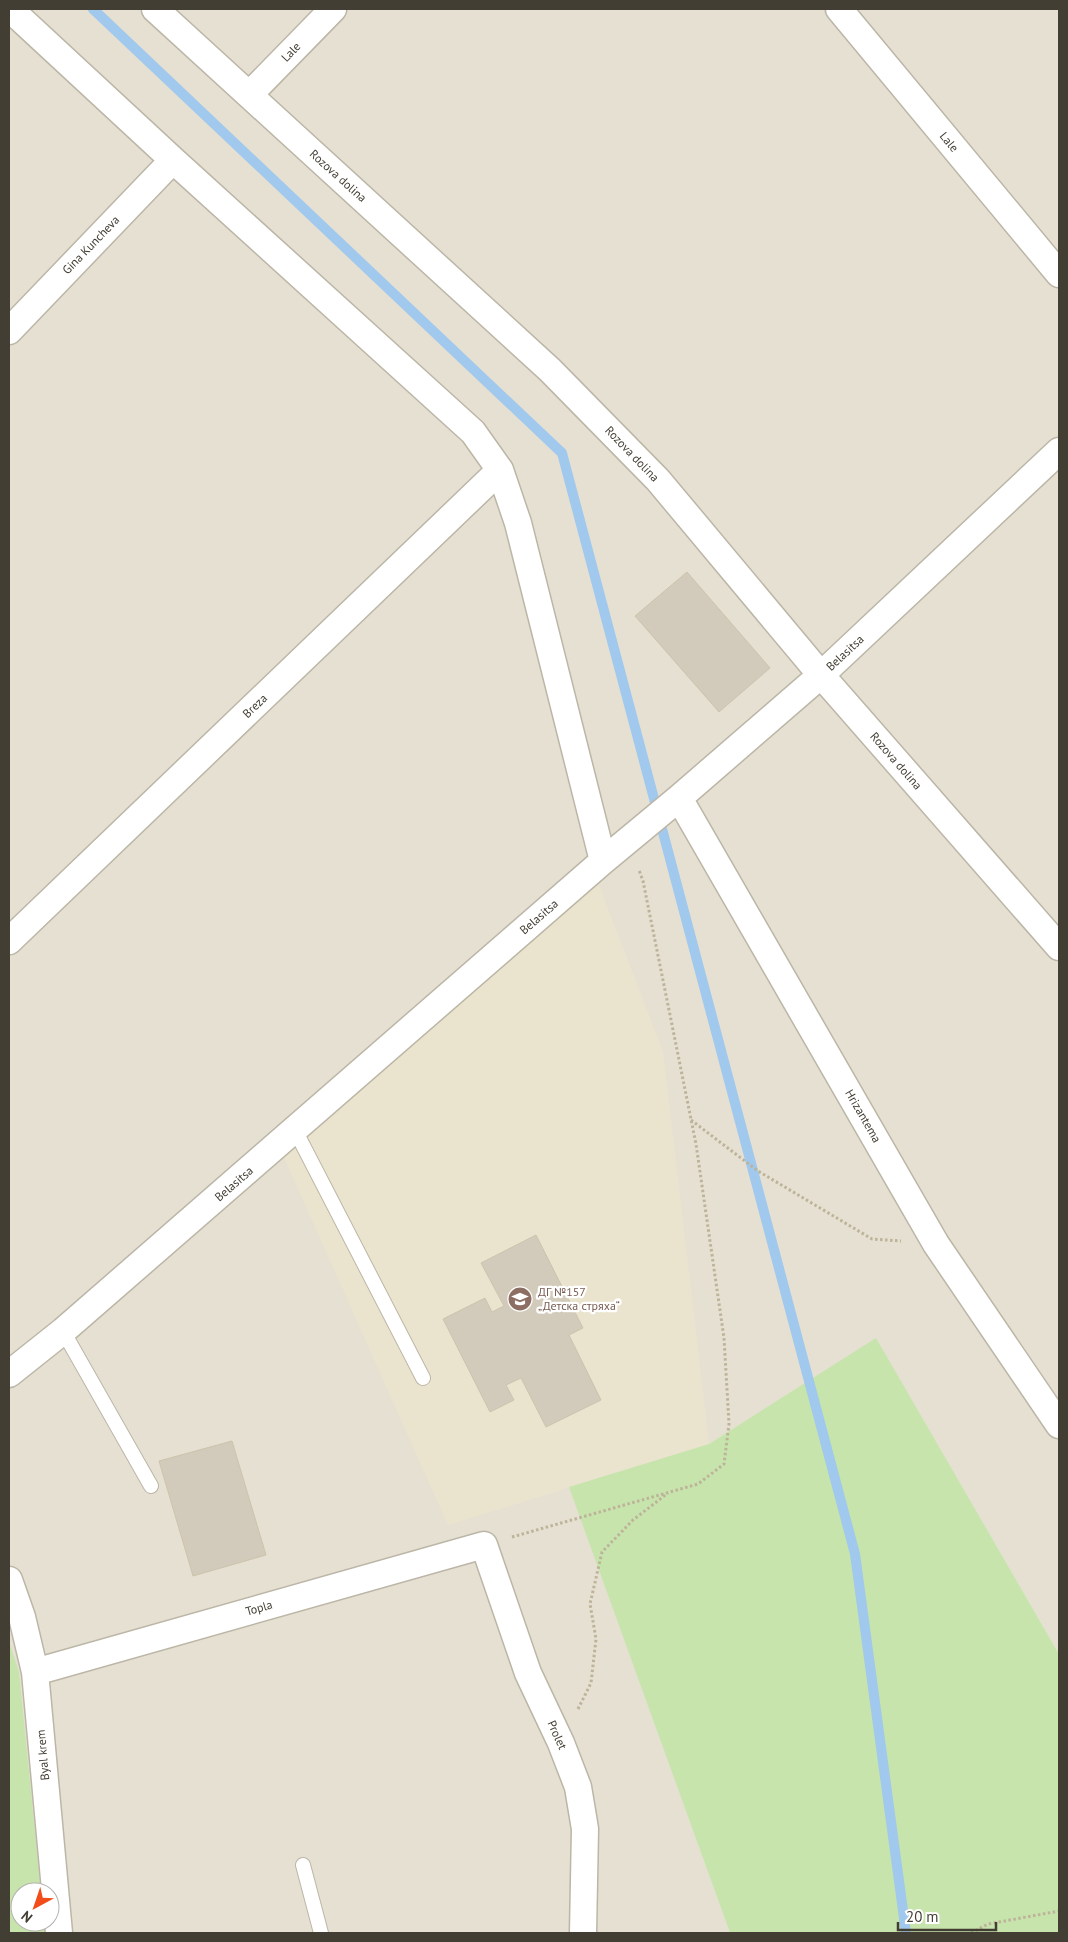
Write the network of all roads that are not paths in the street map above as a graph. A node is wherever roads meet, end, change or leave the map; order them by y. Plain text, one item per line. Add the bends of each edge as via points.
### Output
1 (10, 9) edge
2 (155, 9) edge
3 (333, 9) edge
4 (839, 9) edge
5 (249, 95) junction
6 (173, 160) junction
7 (1059, 274) edge
8 (9, 331) edge
9 (1059, 451) edge
10 (500, 470) junction
11 (821, 675) junction
12 (680, 798) junction
13 (603, 861) junction
14 (9, 941) edge
15 (1059, 947) edge
16 (295, 1130) junction
17 (63, 1331) junction
18 (9, 1374) edge
19 (423, 1378) dead end
20 (1059, 1425) edge
21 (151, 1486) dead end
22 (484, 1545) joint
23 (9, 1580) edge
24 (35, 1672) junction
25 (303, 1865) dead end
26 (59, 1933) edge
27 (321, 1933) edge
28 (584, 1933) edge

1 - 6 street
2 - 5 street, Rozova dolina
3 - 5 street, Lale
4 - 7 street, Lale
5 - 11 street, Rozova dolina via 584,404 658,480
6 - 8 street, Gina Kuncheva
6 - 10 street via 473,432
9 - 11 street, Belasitsa
10 - 13 street via 518,523
10 - 14 street, Breza
11 - 12 street, Belasitsa
11 - 15 street, Rozova dolina
12 - 13 street, Belasitsa
12 - 20 street, Hrizantema via 936,1244
13 - 16 street, Belasitsa
16 - 17 street, Belasitsa
16 - 19 lane
17 - 18 street, Belasitsa
17 - 21 lane
22 - 24 street, Topla
22 - 28 street, Prolet via 528,1673 578,1787 585,1830
23 - 24 street, Byal krem
24 - 26 street, Byal krem
25 - 27 lane

